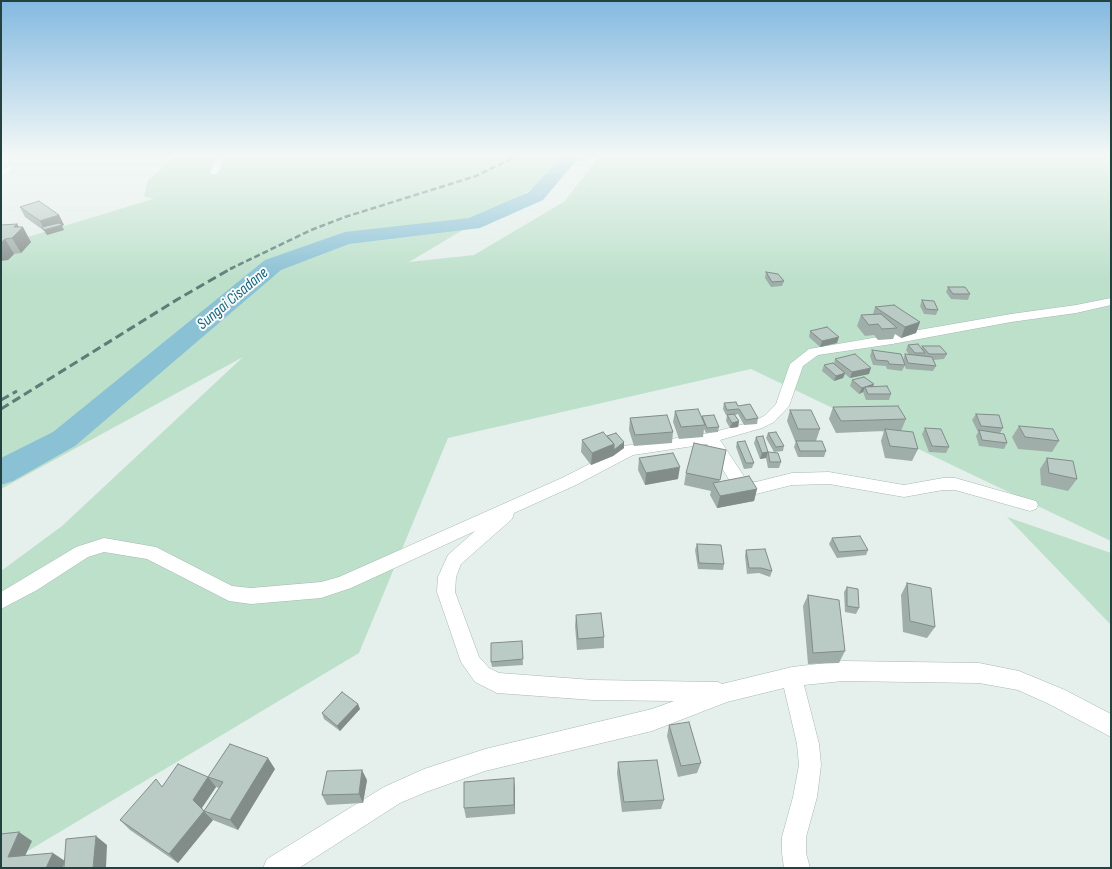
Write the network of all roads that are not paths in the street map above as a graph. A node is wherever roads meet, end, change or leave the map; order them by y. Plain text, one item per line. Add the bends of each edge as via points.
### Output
1 (1111, 300) edge
2 (710, 438) junction
3 (1030, 505) dead end
4 (514, 506) junction
5 (1, 600) edge
6 (792, 677) junction
7 (727, 692) junction
8 (1111, 726) edge
9 (276, 868) edge
10 (797, 868) edge

1 - 2 street via 814,352 797,364 782,406 769,419
2 - 3 street via 739,482 746,487 756,488 792,478 829,478 904,491 955,484
2 - 4 street via 629,450
4 - 5 street via 344,583 321,590 251,596 229,593 150,552 104,545 82,552 30,586
4 - 7 street via 454,560 447,577 446,592 471,662 482,675 496,683 593,690
6 - 7 street
6 - 8 street via 843,671 979,673 1019,682
6 - 10 street via 810,765 794,837
7 - 9 street via 652,720 485,760 424,781 392,795

